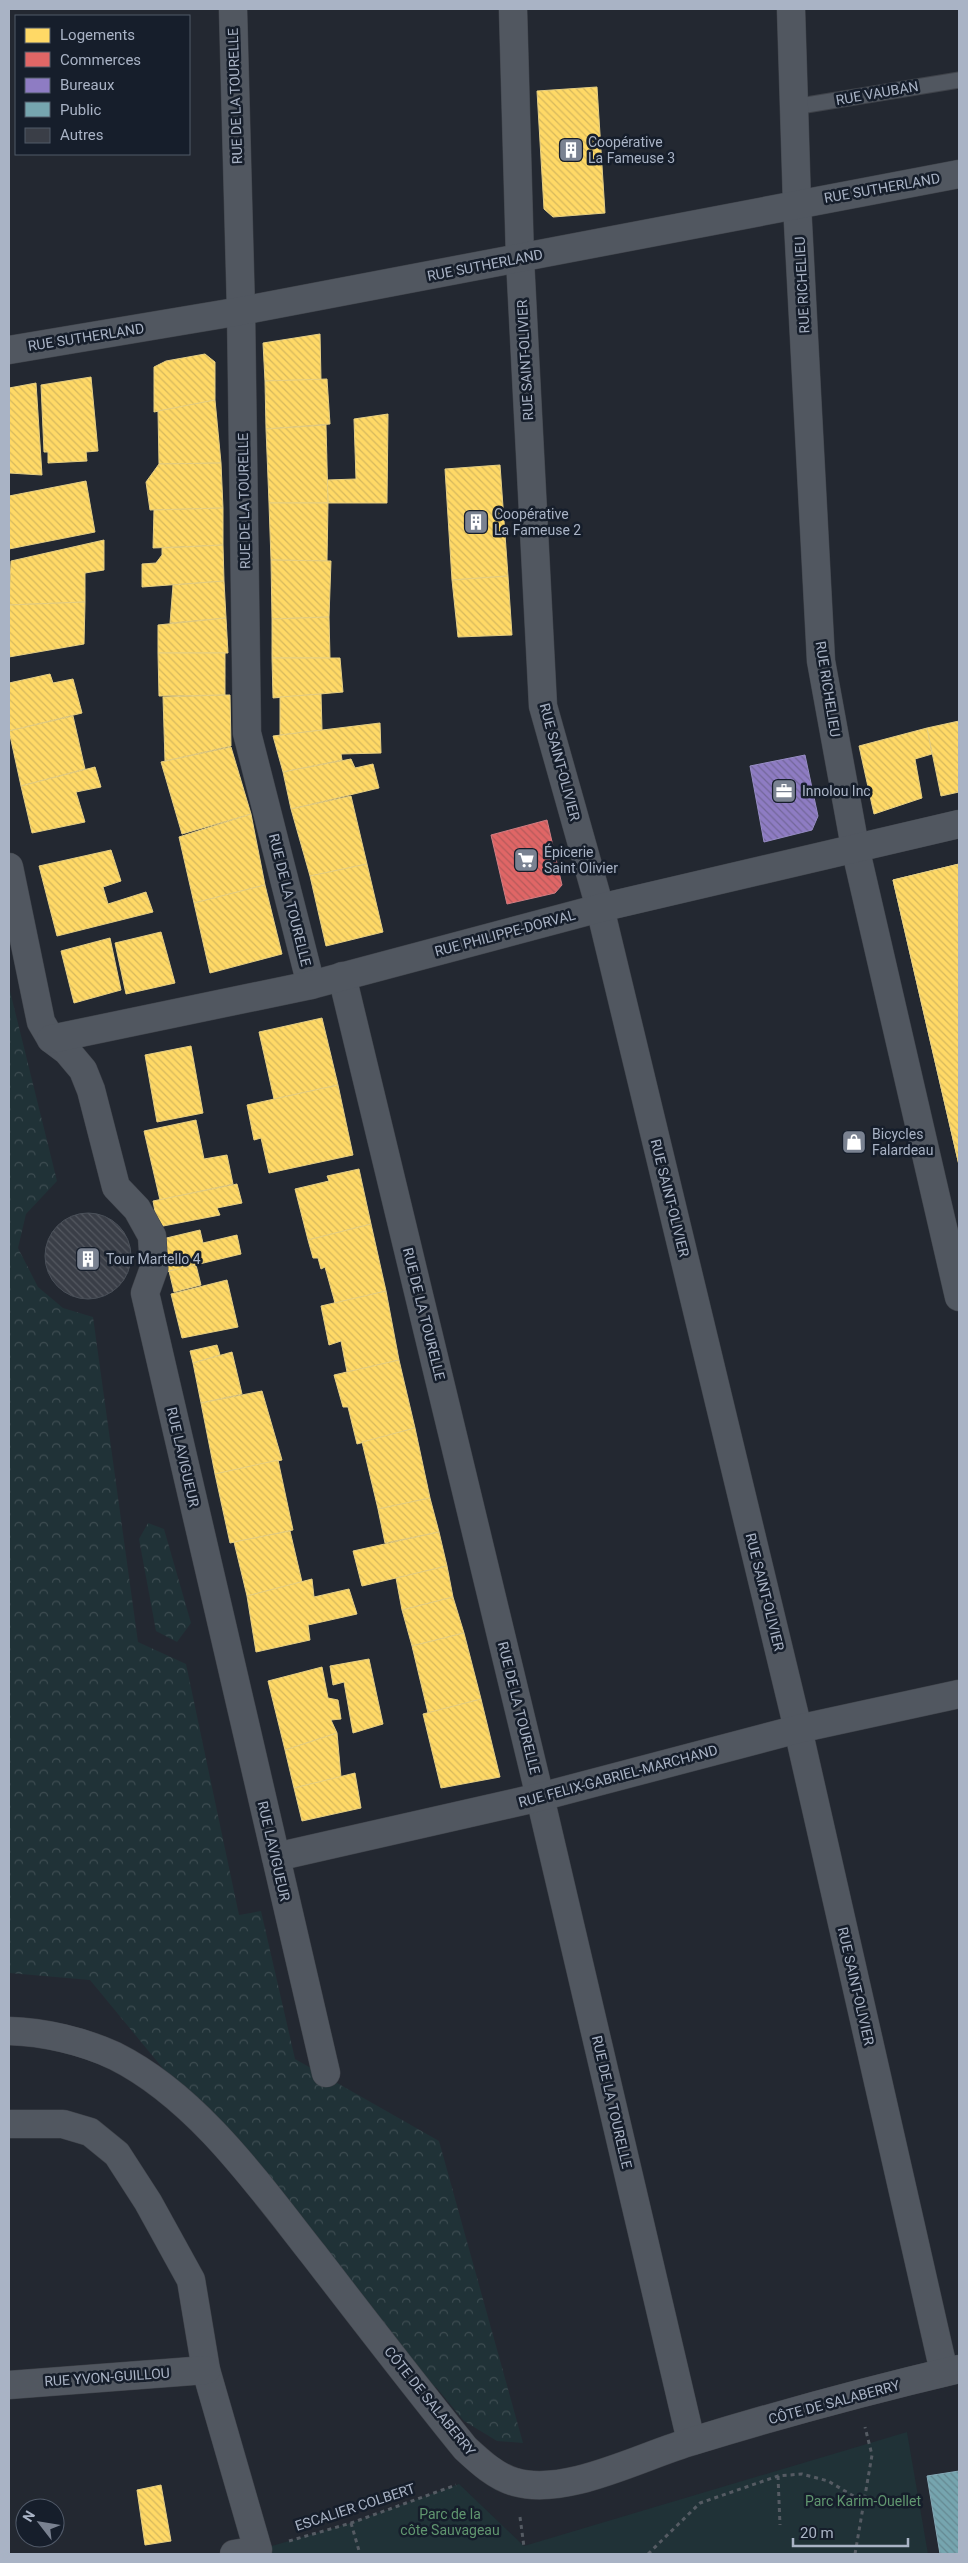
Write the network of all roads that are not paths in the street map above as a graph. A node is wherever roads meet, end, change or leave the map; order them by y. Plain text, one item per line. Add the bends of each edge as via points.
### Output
1 (232, 9) edge
2 (513, 9) edge
3 (791, 9) edge
4 (959, 80) edge
5 (794, 107) junction
6 (959, 174) edge
7 (797, 204) junction
8 (520, 259) junction
9 (242, 311) junction
10 (9, 350) edge
11 (959, 824) edge
12 (855, 847) junction
13 (9, 867) edge
14 (600, 908) junction
15 (342, 976) junction
16 (311, 985) junction
17 (51, 1039) junction
18 (959, 1297) edge
19 (959, 1694) edge
20 (798, 1729) junction
21 (540, 1797) junction
22 (276, 1857) junction
23 (9, 2031) edge
24 (326, 2073) dead end
25 (9, 2124) edge
26 (206, 2370) junction
27 (952, 2371) edge
28 (9, 2385) edge
29 (691, 2441) junction
30 (246, 2552) edge

1 - 9 street, RUE DE LA TOURELLE
2 - 8 street, RUE SAINT-OLIVIER
3 - 5 street, RUE RICHELIEU
4 - 5 lane, RUE VAUBAN
5 - 7 street, RUE RICHELIEU
6 - 7 street, RUE SUTHERLAND
7 - 8 street, RUE SUTHERLAND
7 - 12 street, RUE RICHELIEU via 821,661
8 - 9 street, RUE SUTHERLAND
8 - 14 street, RUE SAINT-OLIVIER via 543,706
9 - 10 street, RUE SUTHERLAND
9 - 16 street, RUE DE LA TOURELLE via 246,733
11 - 12 street, RUE PHILIPPE-DORVAL
12 - 14 street, RUE PHILIPPE-DORVAL
12 - 18 street, RUE RICHELIEU
13 - 17 street, RUE LAVIGUEUR via 41,1022
14 - 15 street, RUE PHILIPPE-DORVAL
14 - 20 street, RUE SAINT-OLIVIER
15 - 16 street, RUE PHILIPPE-DORVAL
15 - 21 street, RUE DE LA TOURELLE
16 - 17 street, RUE PHILIPPE-DORVAL
17 - 22 street, RUE LAVIGUEUR via 67,1051 83,1070 116,1187 138,1210 152,1236 154,1268 145,1294
19 - 20 street, RUE FELIX-GABRIEL-MARCHAND
20 - 21 street, RUE FELIX-GABRIEL-MARCHAND
20 - 27 street, RUE SAINT-OLIVIER
21 - 22 street, RUE FELIX-GABRIEL-MARCHAND
21 - 29 street, RUE DE LA TOURELLE
22 - 24 street, RUE LAVIGUEUR
23 - 29 street, CÔTE DE SALABERRY via 60,2038 115,2056 164,2088 186,2108 254,2179 452,2433 485,2466 514,2482 567,2482 602,2474
25 - 26 street via 62,2124 90,2132 117,2154 191,2280
26 - 28 street, RUE YVON-GUILLOU
26 - 30 street
27 - 29 street, CÔTE DE SALABERRY

